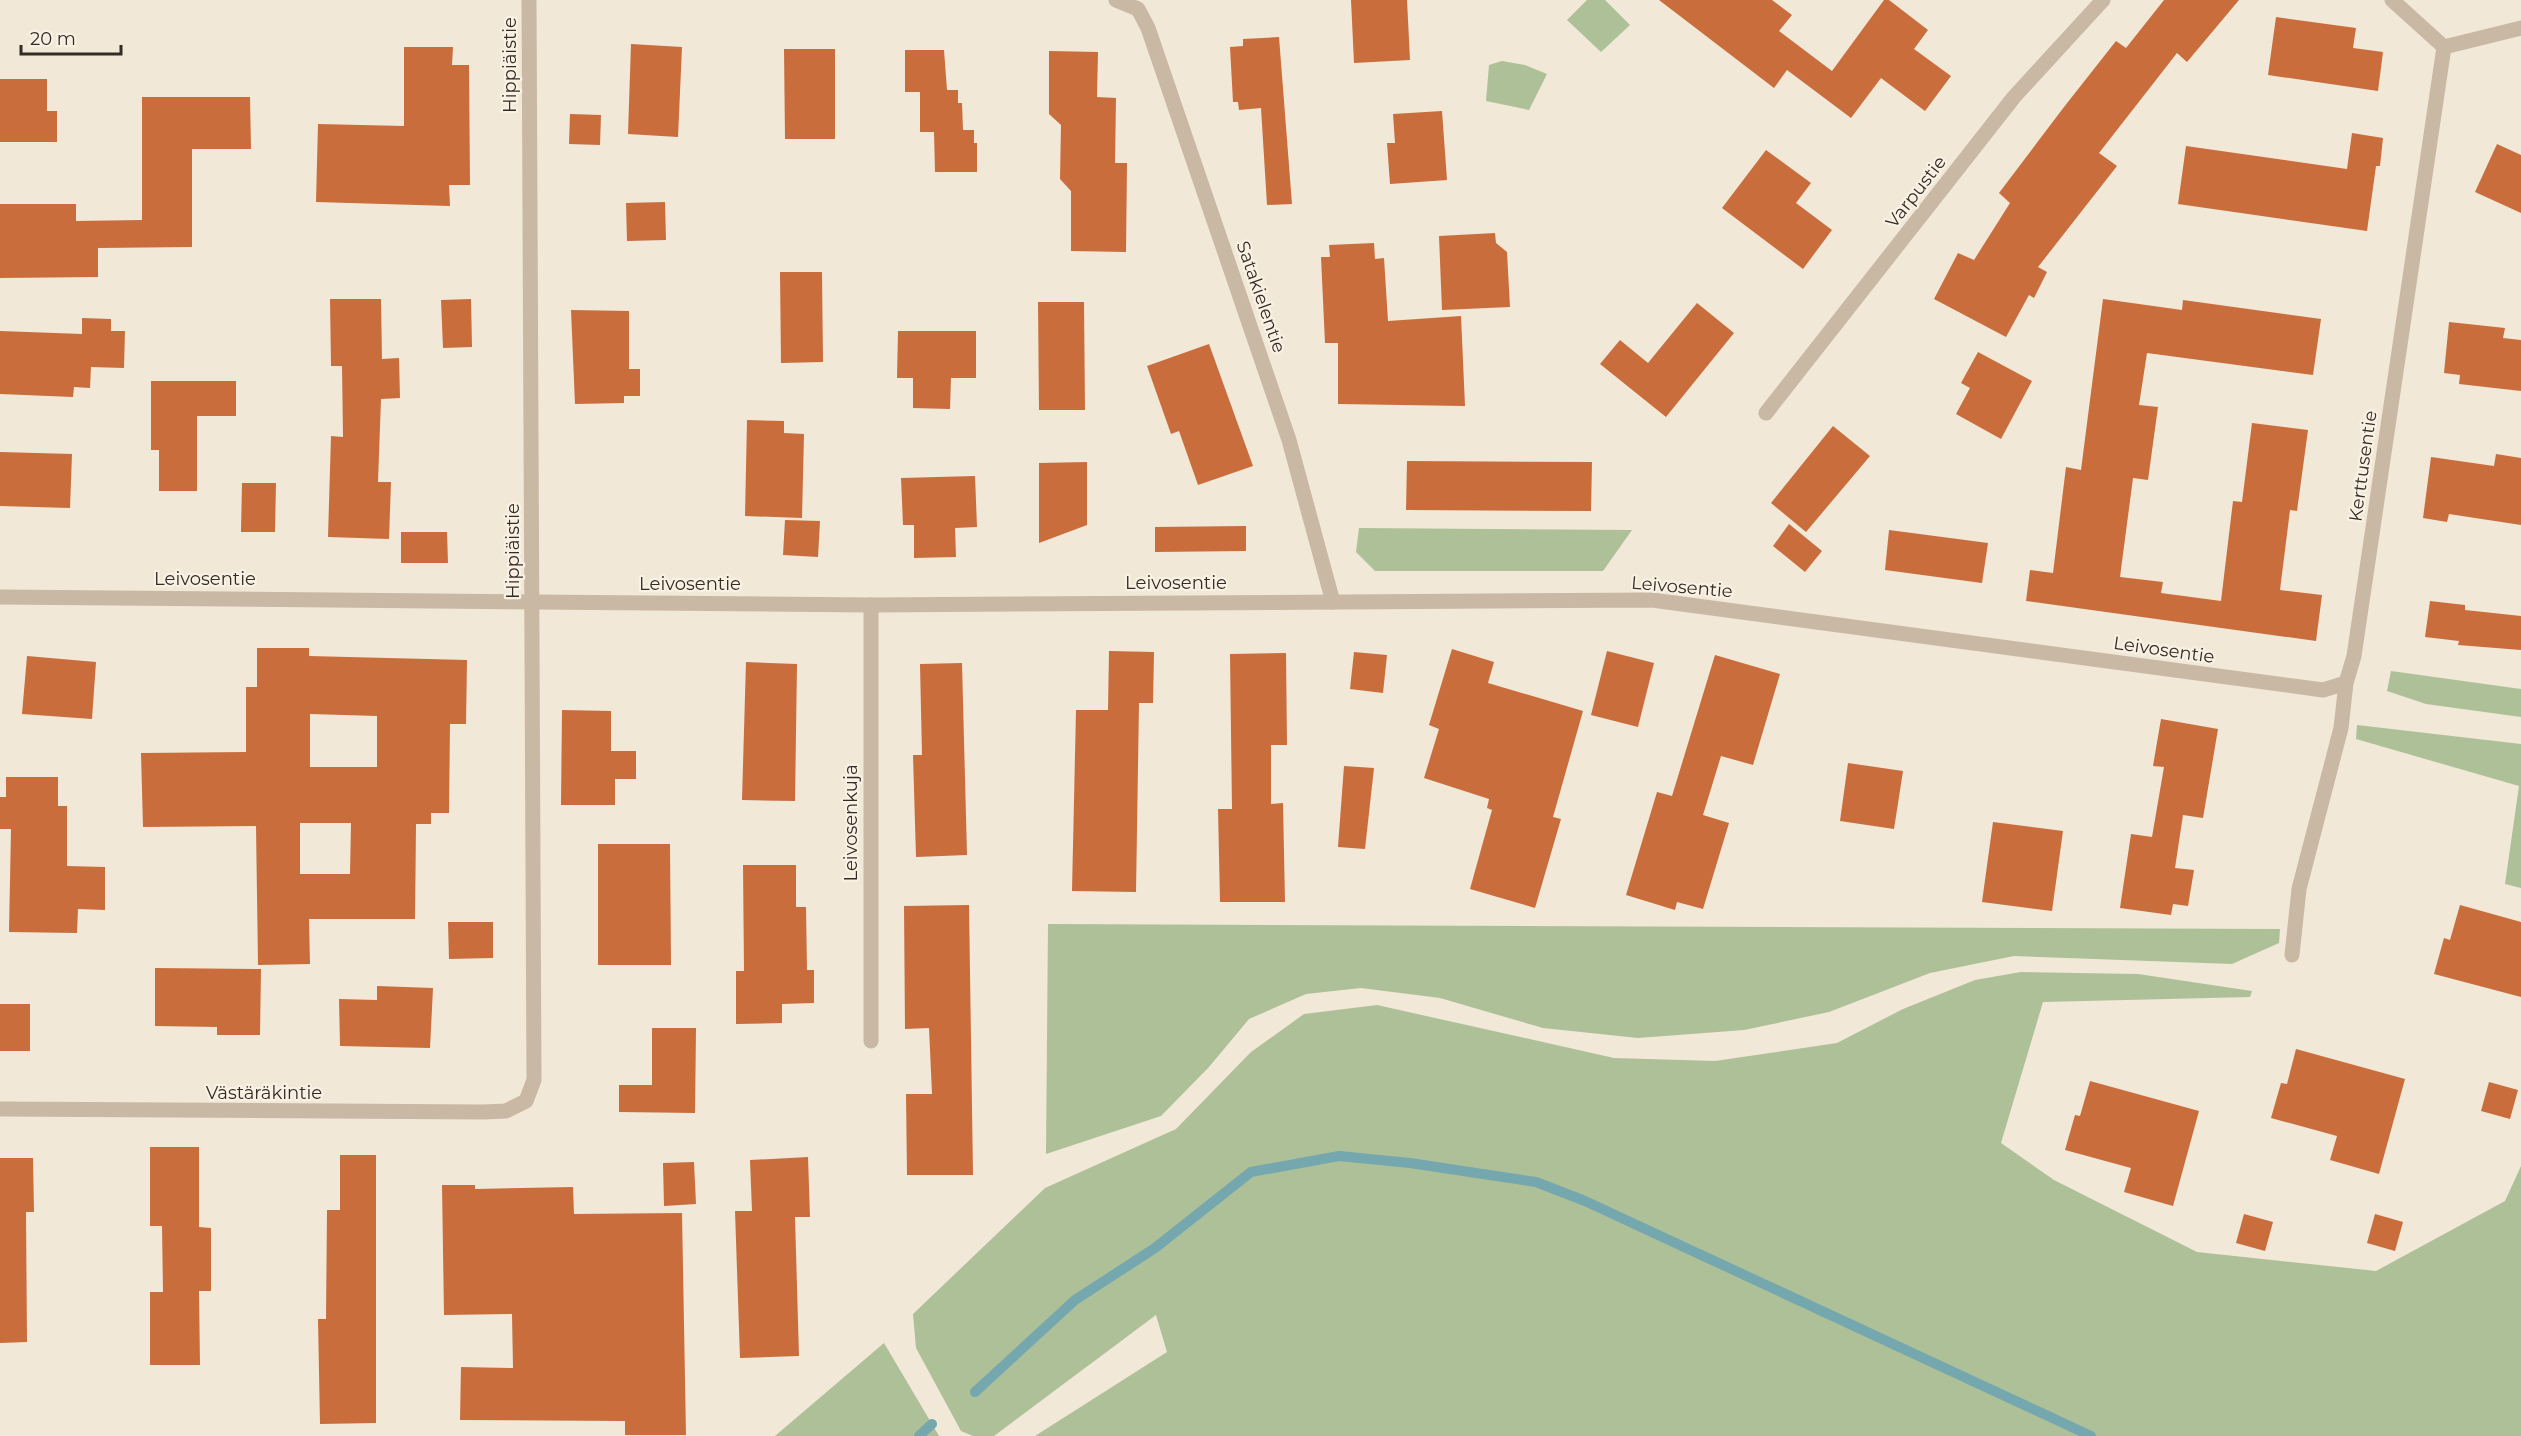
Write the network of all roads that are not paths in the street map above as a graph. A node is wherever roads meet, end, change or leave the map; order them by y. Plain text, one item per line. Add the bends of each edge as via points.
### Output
1 (529, 0) edge
2 (1116, 0) edge
3 (2103, 0) edge
4 (2392, 0) edge
5 (2521, 28) edge
6 (2444, 47) junction
7 (1766, 413) dead end
8 (0, 597) edge
9 (1333, 602) junction
10 (533, 603) junction
11 (871, 604) junction
12 (2346, 683) junction
13 (2292, 955) dead end
14 (871, 1041) dead end
15 (526, 1101) joint
16 (0, 1109) edge

1 - 10 street, Hippiäistie
2 - 9 street, Satakielentie via 1138,9 1148,28 1288,440
3 - 7 street, Varpustie via 2010,102
4 - 6 street
5 - 6 street
6 - 12 street, Kerttusentie via 2374,531
8 - 10 street, Leivosentie
9 - 11 street, Leivosentie
9 - 12 street, Leivosentie via 1652,600 2323,690
10 - 11 street, Leivosentie
10 - 15 street, Hippiäistie via 534,1080
11 - 14 street, Leivosenkuja
12 - 13 street, Kerttusentie via 2341,728 2299,889
15 - 16 street, Västäräkintie via 506,1111 484,1112

